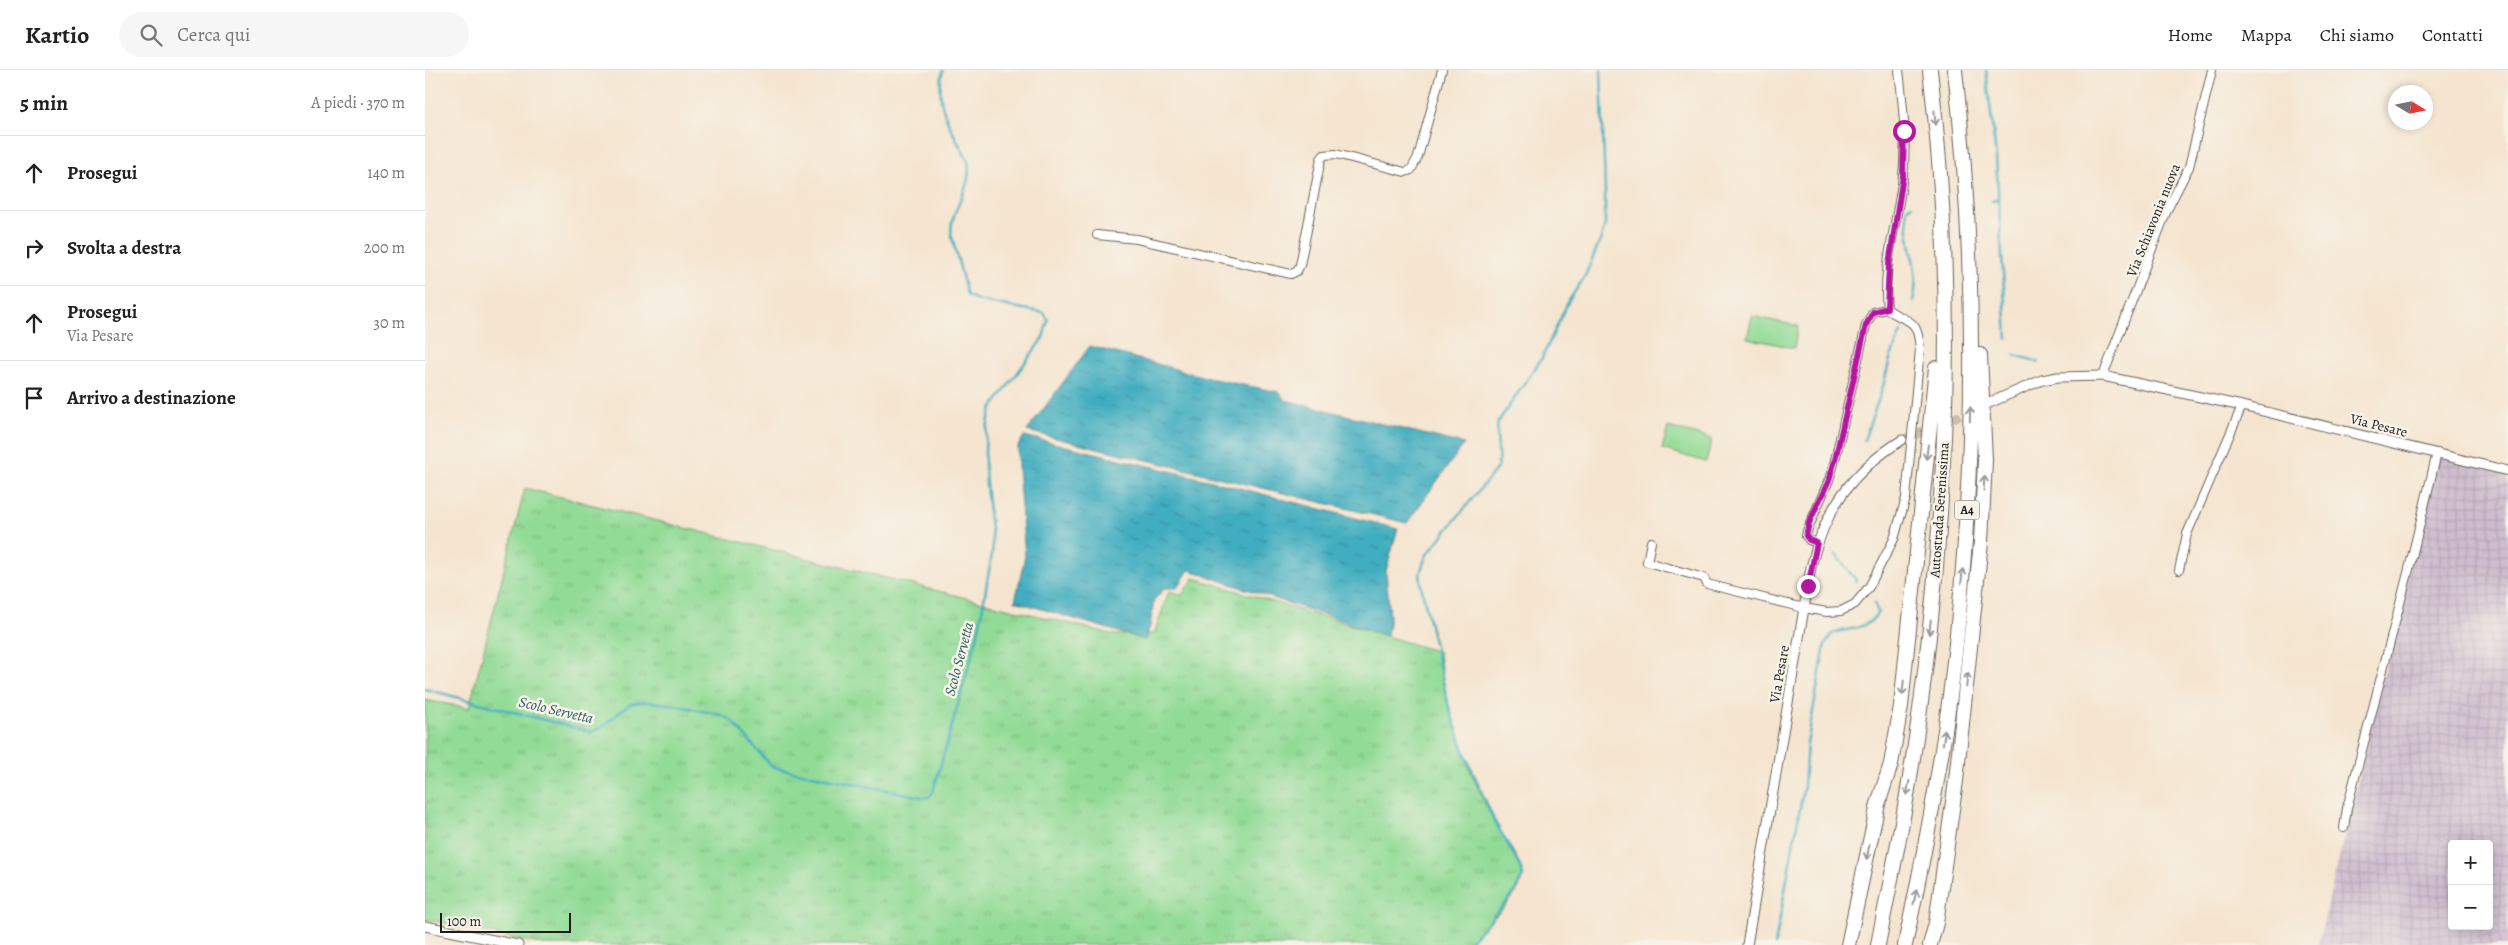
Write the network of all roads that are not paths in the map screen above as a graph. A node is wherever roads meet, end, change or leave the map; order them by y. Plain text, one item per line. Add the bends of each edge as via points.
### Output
1 (1442, 70) edge
2 (1899, 70) edge
3 (1930, 70) edge
4 (1955, 70) edge
5 (2212, 70) edge
6 (1968, 226) junction
7 (1097, 235) dead end
8 (1945, 263) junction
9 (1887, 308) junction
10 (2103, 376) junction
11 (1989, 403) dead end
12 (2242, 406) junction
13 (1902, 440) tunnel mouth
14 (2437, 453) junction
15 (2508, 472) edge
16 (1651, 542) dead end
17 (1817, 543) junction
18 (2179, 570) dead end
19 (1804, 608) junction
20 (2344, 828) dead end
21 (425, 926) edge
22 (518, 945) edge
23 (1747, 945) edge
24 (1848, 945) edge
25 (1877, 945) edge
26 (1905, 945) edge
27 (1930, 945) edge

1 - 7 street via 1418,157 1411,170 1405,172 1336,154 1325,155 1321,159 1300,265 1291,274 1137,239
2 - 9 street via 1905,154 1889,264
3 -> 8 highway, Autostrada Serenissima / A4
4 - 6 highway, Autostrada Serenissima / A4
5 - 10 street, Via Schiavonia nuova via 2189,167 2167,210
26 -> 6 highway, Autostrada Serenissima / A4 via 1951,688 1963,566 1970,454
27 -> 6 highway via 1957,781 1981,542 1985,460 1979,300 1977,262
8 -> 24 highway via 1937,288 1937,361 1901,706 1891,764 1878,804
8 -> 25 highway, Autostrada Serenissima / A4 via 1943,450 1937,561 1911,772
9 - 17 street via 1873,312 1866,325 1831,474 1807,531 1809,540
9 - 19 street via 1910,320 1919,334 1906,498 1902,513 1882,563 1855,604 1841,611
10 - 11 street, Via Pesare via 2042,380
10 - 12 street, Via Pesare
12 - 14 street, Via Pesare
12 - 18 street via 2187,534
13 - 17 street, Via Pesare via 1885,450 1845,489 1831,508
14 - 15 street, Via Pesare
14 - 20 street
16 - 19 street via 1647,562 1704,578 1707,584
17 - 19 street, Via Pesare
19 - 23 street, Via Pesare
21 - 22 street

